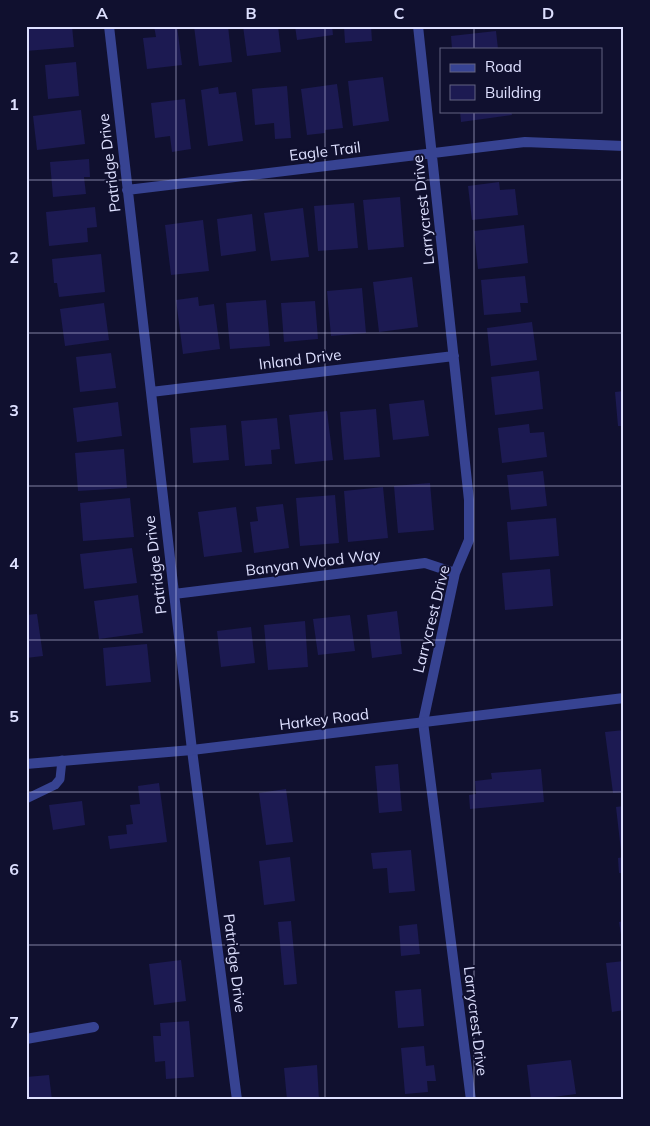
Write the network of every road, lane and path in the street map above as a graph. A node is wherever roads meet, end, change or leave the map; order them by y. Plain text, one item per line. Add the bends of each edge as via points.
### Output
1 (108, 26) edge
2 (418, 26) edge
3 (624, 146) edge
4 (432, 154) junction
5 (127, 190) junction
6 (454, 356) junction
7 (151, 392) junction
8 (455, 573) junction
9 (174, 594) junction
10 (624, 698) edge
11 (423, 722) junction
12 (192, 750) junction
13 (62, 760) junction
14 (26, 764) edge
15 (26, 799) edge
16 (94, 1027) dead end
17 (26, 1039) edge
18 (237, 1100) edge
19 (471, 1100) edge

1 - 5 street, Patridge Drive
2 - 4 street, Larrycrest Drive
3 - 4 street, Eagle Trail via 526,142
4 - 5 street, Eagle Trail
4 - 6 street, Larrycrest Drive
5 - 7 street, Patridge Drive
6 - 7 street, Inland Drive
6 - 8 street, Larrycrest Drive via 469,500 469,540
7 - 9 street, Patridge Drive
8 - 9 street, Banyan Wood Way via 424,563
8 - 11 street, Larrycrest Drive
9 - 12 street, Patridge Drive
10 - 11 street, Harkey Road
11 - 12 street, Harkey Road
11 - 19 street, Larrycrest Drive
12 - 13 street, Harkey Road
12 - 18 street, Patridge Drive
13 - 14 street, Harkey Road
13 - 15 lane via 60,779 55,785
16 - 17 street

